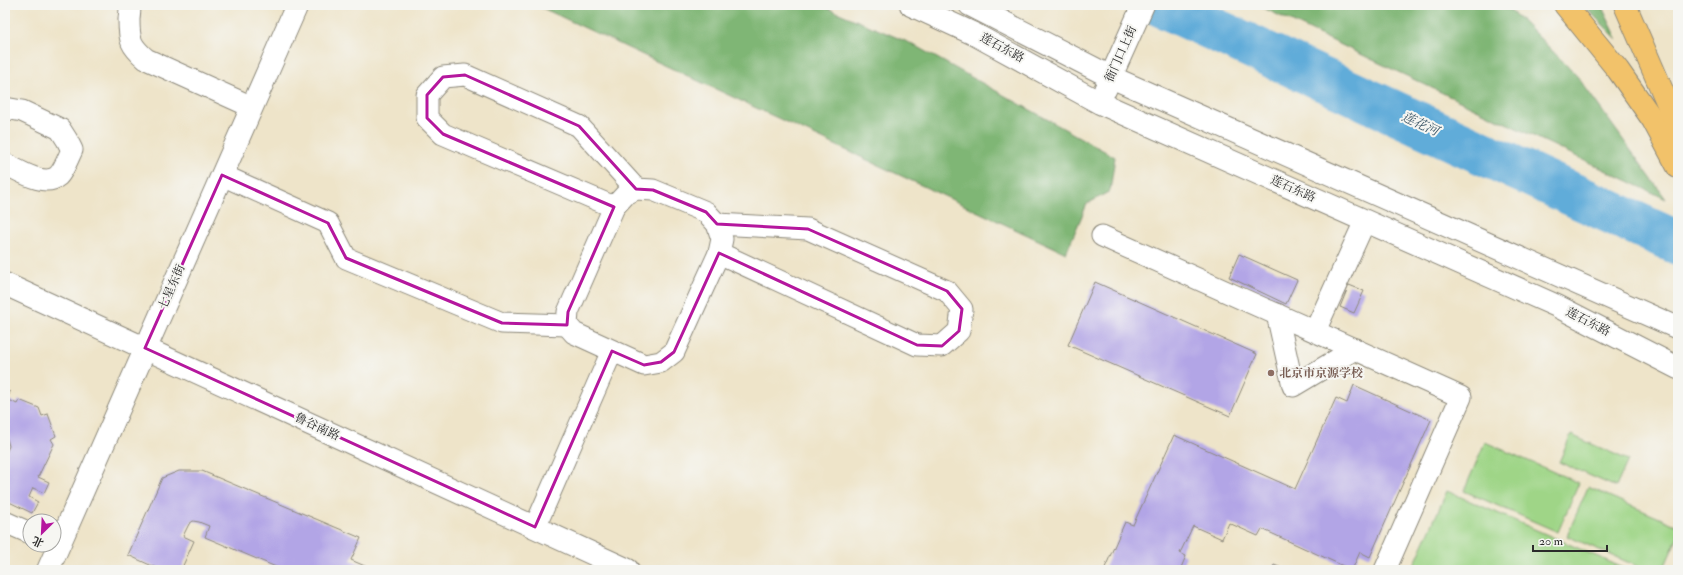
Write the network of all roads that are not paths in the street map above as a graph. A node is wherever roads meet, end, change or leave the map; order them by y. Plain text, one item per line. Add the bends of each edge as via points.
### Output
1 (129, 5) edge
2 (297, 5) edge
3 (911, 5) edge
4 (970, 5) edge
5 (1143, 5) edge
6 (1565, 5) edge
7 (1625, 5) edge
8 (1111, 76) junction
9 (1100, 103) junction
10 (252, 107) junction
11 (5, 108) edge
12 (1667, 120) edge
13 (5, 164) edge
14 (1678, 167) edge
15 (222, 175) junction
16 (636, 189) junction
17 (614, 207) junction
18 (1365, 221) junction
19 (717, 224) junction
20 (1102, 236) dead end
21 (719, 254) junction
22 (5, 284) edge
23 (1277, 314) junction
24 (567, 325) junction
25 (1678, 328) edge
26 (1315, 332) junction
27 (145, 348) junction
28 (1355, 349) junction
29 (612, 351) junction
30 (1678, 368) edge
31 (5, 522) edge
32 (535, 527) junction
33 (22, 529) edge
34 (62, 532) edge
35 (53, 553) edge
36 (602, 564) edge
37 (48, 570) edge
38 (628, 570) edge
39 (1385, 570) edge

1 - 10 street via 130,38 134,48 146,58
2 - 10 street, 七星东街
3 - 9 street, 莲石东路 via 974,34
4 - 8 street, 莲石东路
5 - 8 street, 衙门口上街
6 - 12 highway via 1618,70
7 - 12 highway
8 - 9 street, 衙门口上街
8 - 25 street, 莲石东路
9 - 18 street, 莲石东路
10 - 15 street, 七星东街
11 - 13 street via 22,111 60,129 72,150 59,176 49,181 38,179
12 - 14 highway
15 - 24 street via 328,223 346,258 502,324
15 - 27 street, 七星东街
16 - 17 street via 626,194
16 - 17 street via 579,126 465,75 443,77 427,95 427,118 443,134
16 - 19 street via 653,190 706,212
17 - 24 street via 568,312
18 - 26 street
18 - 30 street, 莲石东路 via 1556,306
19 - 21 street via 722,239
19 - 21 street via 808,229 948,291 962,309 958,331 942,346 917,345
20 - 23 street
21 - 29 street via 674,352 660,362 644,365
22 - 27 street, 鲁谷南路
23 - 26 street
23 - 28 street via 1293,386
24 - 29 street via 574,333
26 - 28 street
27 - 32 street, 鲁谷南路
27 - 34 street, 七星东街
28 - 39 street via 1461,397
29 - 32 street
31 - 33 street
32 - 36 street, 鲁谷南路
35 - 37 street, 七星东街
36 - 38 street, 鲁谷南路

